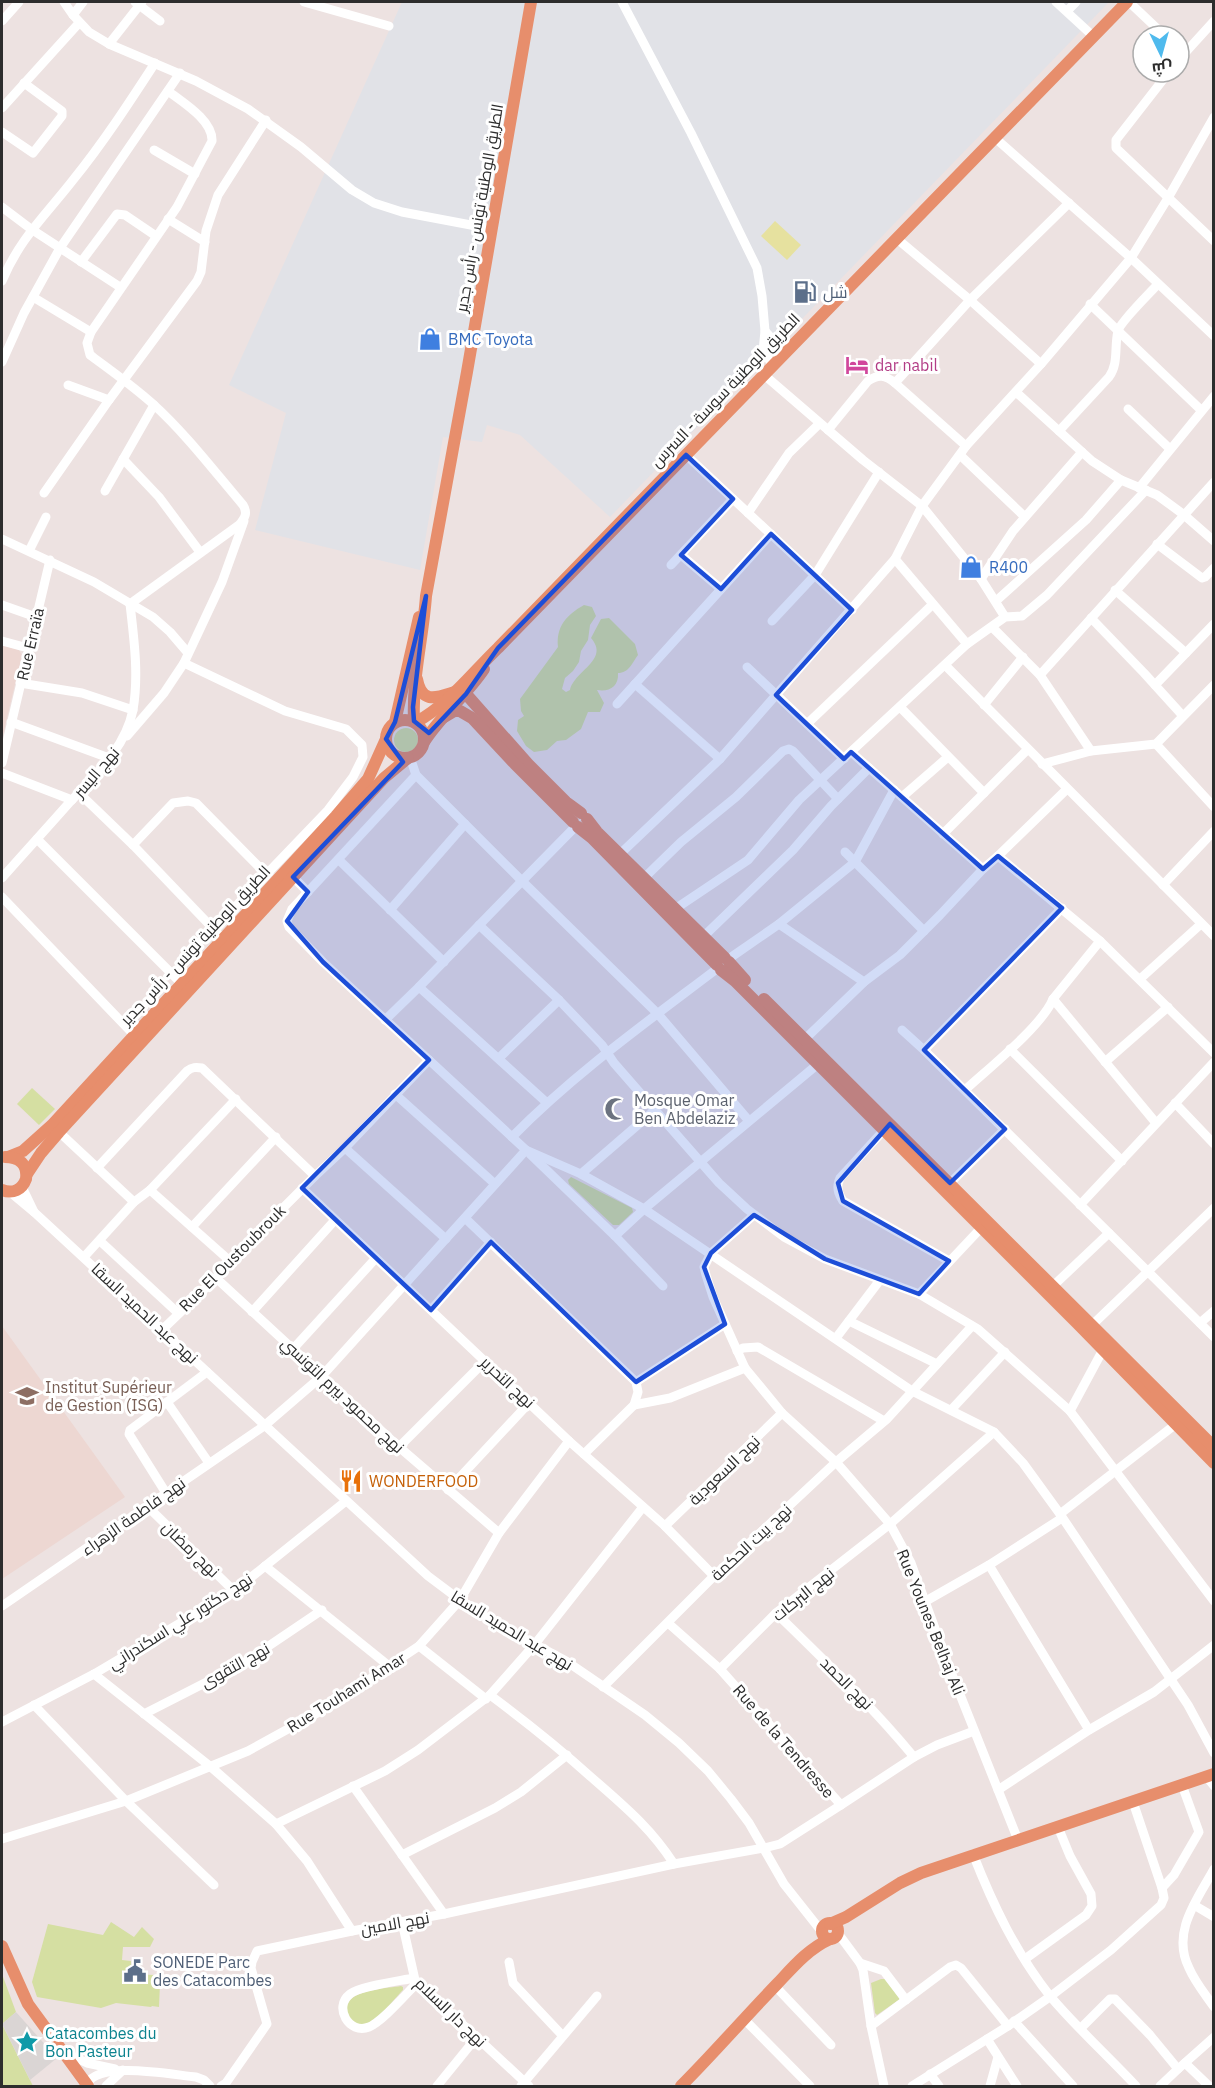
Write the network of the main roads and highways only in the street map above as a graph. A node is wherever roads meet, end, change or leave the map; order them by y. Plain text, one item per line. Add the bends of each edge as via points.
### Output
1 (531, 2) edge
2 (1128, 2) edge
3 (426, 596) junction
4 (416, 672) junction
5 (460, 693) junction
6 (444, 717) junction
7 (395, 722) junction
8 (415, 722) junction
9 (386, 739) junction
10 (424, 741) junction
11 (409, 757) junction
12 (579, 821) junction
13 (723, 964) junction
14 (4, 1157) edge
15 (27, 1174) junction
16 (5, 1192) edge
17 (1088, 1328) junction
18 (1105, 1346) junction
19 (1213, 1446) edge
20 (1214, 1463) edge
21 (1211, 1778) edge
22 (2, 1948) edge
23 (88, 2085) edge
24 (681, 2086) edge

1 - 3 main road, الطريق الوطنية تونس - رأس جدير
2 - 5 main road, الطريق الوطنية سوسة - السرس via 772,364 498,648
3 - 4 main road, الطريق الوطنية تونس - رأس جدير
3 - 7 main road, الطريق الوطنية تونس - رأس جدير
4 - 5 main road via 419,688 425,695 442,698
4 - 8 main road, الطريق الوطنية تونس - رأس جدير
5 - 6 main road, الطريق الوطنية سوسة - السرس
5 - 8 main road, الطريق الوطنية سوسة - السرس
5 - 12 main road via 571,806
6 - 10 main road, الطريق الوطنية سوسة - السرس
6 - 12 main road via 453,711 472,717 515,764
7 - 8 main road
7 - 9 main road
8 - 10 main road via 423,730
9 - 11 main road via 395,755
9 - 14 main road, الطريق الوطنية تونس - رأس جدير via 368,779 272,874 223,939 135,1036 35,1141 23,1151
10 - 11 main road via 420,752
11 - 15 main road, الطريق الوطنية تونس - رأس جدير via 384,778 59,1132
12 - 13 main road
12 - 13 main road via 593,828 620,854 703,937
13 - 17 main road via 1053,1286
13 - 17 main road via 735,981 981,1228
14 - 15 main road via 14,1157 23,1163
15 - 16 main road, الطريق الوطنية تونس - رأس جدير via 22,1187
17 - 18 main road
18 - 19 main road
18 - 20 main road
21 - 24 main road via 973,1854 900,1883 830,1932
22 - 23 main road via 28,2004

